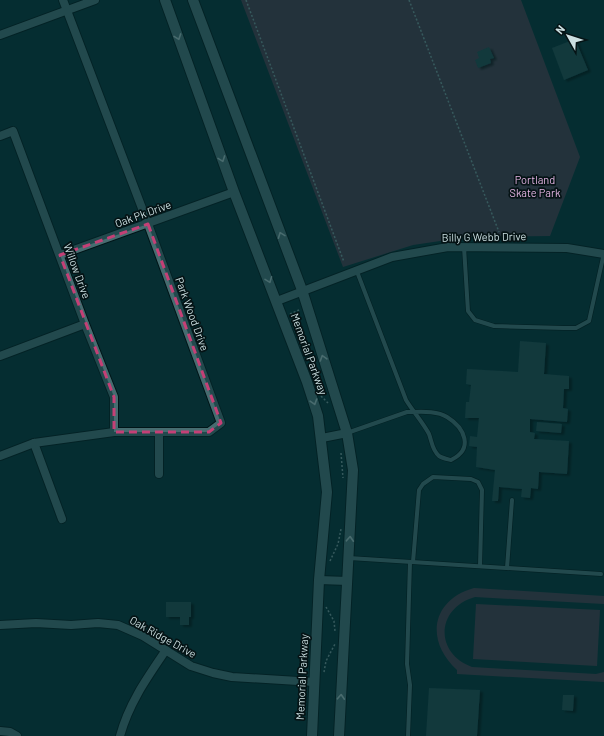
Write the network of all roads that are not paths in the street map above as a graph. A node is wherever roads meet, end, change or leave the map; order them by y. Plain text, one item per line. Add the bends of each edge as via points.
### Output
1 (63, 0) edge
2 (95, 0) edge
3 (165, 0) edge
4 (193, 0) edge
5 (66, 11) junction
6 (0, 34) edge
7 (0, 136) edge
8 (234, 192) junction
9 (148, 224) junction
10 (464, 247) junction
11 (604, 253) edge
12 (60, 255) junction
13 (356, 269) junction
14 (302, 290) junction
15 (277, 301) junction
16 (85, 324) junction
17 (0, 356) edge
18 (414, 412) junction
19 (114, 432) junction
20 (159, 433) junction
21 (347, 433) junction
22 (322, 438) junction
23 (34, 443) junction
24 (0, 456) edge
25 (159, 474) dead end
26 (512, 500) dead end
27 (62, 518) dead end
28 (349, 558) junction
29 (412, 562) junction
30 (480, 566) junction
31 (507, 568) junction
32 (600, 574) dead end
33 (319, 580) junction
34 (348, 581) junction
35 (0, 625) edge
36 (166, 650) junction
37 (314, 682) junction
38 (0, 731) edge
39 (17, 736) edge
40 (120, 736) edge
41 (312, 736) edge
42 (339, 736) edge
43 (408, 736) edge

1 - 5 street, Park Wood Drive
2 - 5 street
3 -> 8 street, Memorial Parkway
14 -> 4 street, Memorial Parkway
5 - 6 street
5 - 9 street, Park Wood Drive
7 - 12 street, Willow Drive via 13,131
8 - 9 street, Oak Pk Drive
8 -> 15 street, Memorial Parkway
9 - 12 street, Oak Pk Drive
9 - 20 street, Park Wood Drive via 221,423 209,432
10 - 11 street, Billy G Webb Drive via 567,248
10 - 11 lane via 468,311 475,320 494,326 576,328 589,321
10 - 13 street, Billy G Webb Drive via 392,256
12 - 16 street, Willow Drive
13 - 14 street, Billy G Webb Drive
13 - 18 lane via 406,400
14 - 15 street, Billy G Webb Drive
21 -> 14 street, Memorial Parkway
15 -> 22 street, Memorial Parkway via 307,382
16 - 17 street
16 - 19 street, Willow Drive via 114,397
18 - 18 lane via 423,411 446,416 459,426 465,448 459,456 451,460 440,457 432,448 429,434
18 - 21 lane via 406,412
19 - 20 street, Park Wood Drive
19 - 23 street, Park Wood Drive
20 - 25 street
21 - 22 street
28 -> 21 street, Memorial Parkway via 353,470
22 - 33 street, Memorial Parkway via 327,492
23 - 24 street, Park Wood Drive
23 - 27 street
26 - 31 lane
28 - 29 lane
28 - 34 street, Memorial Parkway
29 - 30 lane
29 - 30 lane via 419,490 423,484 433,477 471,479 478,482 482,490
29 - 43 lane via 407,664 410,685
30 - 31 lane
31 - 32 lane
33 - 34 street
33 - 37 street, Memorial Parkway
42 -> 34 street, Memorial Parkway
35 - 36 street, Oak Ridge Drive via 118,625
36 - 37 street, Oak Ridge Drive via 191,666 213,673 232,677
36 - 40 street via 138,690 126,714
37 - 41 street, Memorial Parkway
38 - 39 street

